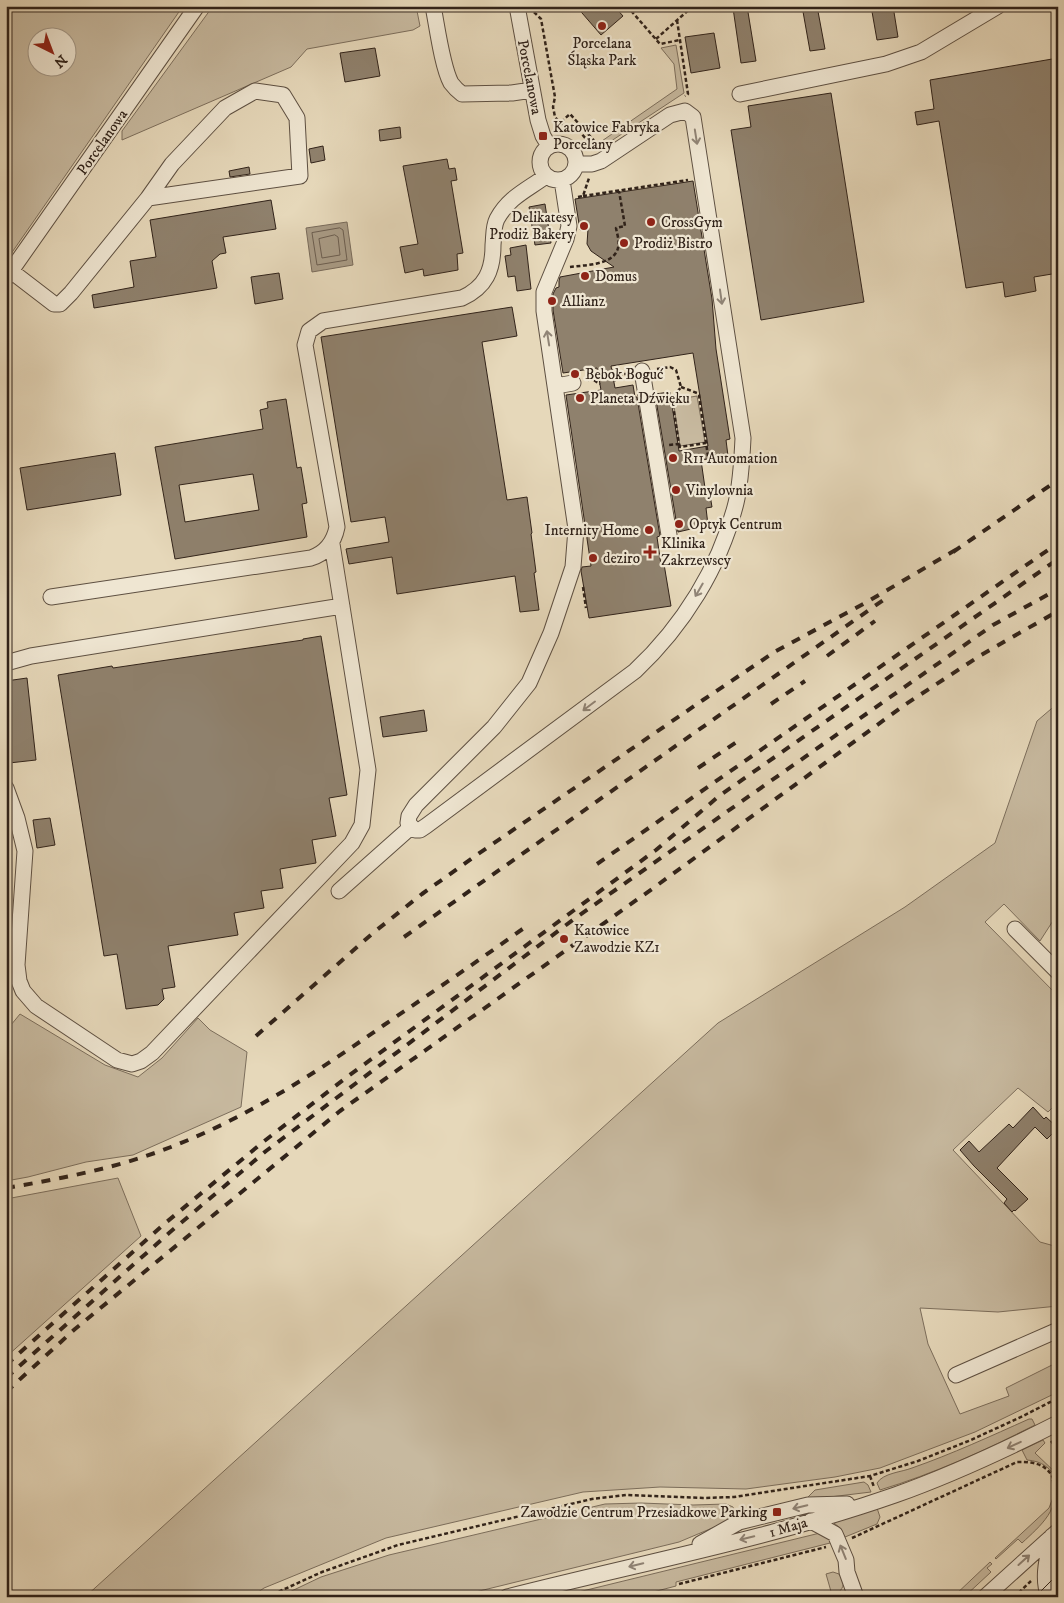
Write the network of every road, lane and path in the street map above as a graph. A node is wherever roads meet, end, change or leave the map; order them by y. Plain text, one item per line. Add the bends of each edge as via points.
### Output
1 (197, 6) edge
2 (433, 6) edge
3 (628, 6) edge
4 (693, 6) edge
5 (998, 6) edge
6 (524, 8) edge
7 (677, 20) junction
8 (656, 39) junction
9 (680, 40) junction
10 (532, 90) junction
11 (740, 94) dead end
12 (680, 99) dead end
13 (560, 122) junction
14 (549, 146) junction
15 (598, 146) dead end
16 (598, 153) dead end
17 (576, 164) junction
18 (546, 176) junction
19 (692, 180) dead end
20 (562, 185) junction
21 (618, 191) junction
22 (583, 196) dead end
23 (148, 198) junction
24 (566, 272) dead end
25 (9, 275) edge
26 (642, 371) joint
27 (598, 372) dead end
28 (622, 374) dead end
29 (592, 379) dead end
30 (614, 381) dead end
31 (573, 383) dead end
32 (556, 386) junction
33 (681, 387) junction
34 (706, 443) junction
35 (679, 444) junction
36 (655, 448) junction
37 (732, 458) dead end
38 (670, 541) dead end
39 (332, 544) junction
40 (51, 598) dead end
41 (342, 606) junction
42 (6, 663) edge
43 (6, 788) edge
44 (411, 827) junction
45 (340, 891) dead end
46 (1015, 929) dead end
47 (1058, 972) edge
48 (1058, 1330) edge
49 (956, 1375) dead end
50 (1058, 1398) edge
51 (1058, 1423) edge
52 (866, 1503) junction
53 (811, 1521) junction
54 (1054, 1528) edge
55 (840, 1544) junction
56 (684, 1554) junction
57 (679, 1584) dead end
58 (267, 1597) edge
59 (507, 1597) edge
60 (856, 1597) edge
61 (985, 1597) edge
62 (1049, 1597) edge

1 - 25 street, Porcelanowa
2 - 10 street via 446,70 451,83 462,94
3 - 8 path
4 - 7 path
5 - 11 street via 921,52 886,64
6 - 10 street, Porcelanowa
6 - 13 path via 541,19 555,97 554,112
7 - 8 path
7 - 9 path
8 - 9 path via 660,44
9 - 12 path via 688,94
10 - 14 street, Porcelanowa via 538,120
13 - 15 path via 570,114
13 - 16 path via 580,132
14 - 17 street via 568,146 576,156
14 - 18 street via 540,160
17 - 20 street
17 -> 44 street via 601,161 670,115 685,111 693,117 743,438 736,502 720,553 704,582 668,638 647,660 426,826 420,830
18 - 20 street
18 - 39 street via 509,200 501,212 494,227 491,269 471,294 323,320 309,331 305,345 337,526
19 - 21 path
32 -> 20 street via 544,292 569,226
21 - 22 path
21 - 24 path via 625,226 616,228 619,245 616,253 608,260 568,268
23 - 23 street via 300,176 297,118 283,95 255,91 225,108 172,164
23 - 25 street via 60,304 54,304
26 - 33 path via 670,366 678,373
26 - 36 street
27 - 29 path
28 - 30 path
31 - 32 street
32 - 44 street via 576,529 573,567 566,591 529,683 494,727 416,805 409,816
33 - 34 path via 699,395
33 - 35 path via 672,399
34 - 35 path via 680,447
34 - 37 path via 709,463
35 - 36 path
36 - 38 street
39 - 40 street via 311,558
39 - 41 street
41 - 42 street via 32,656
41 - 43 street via 368,770 364,816 358,835 184,1021 141,1061 132,1064 117,1060 36,1006 23,991 17,964 25,851
44 - 45 street
46 - 47 street
48 - 49 street
50 - 58 path via 971,1440 870,1476 734,1497 626,1495 592,1499 398,1545 322,1572
51 -> 52 street, 1 Maja via 980,1460
52 - 53 street, 1 Maja
52 -> 56 street via 808,1505 739,1522
53 - 55 street via 836,1534
53 -> 56 street, 1 Maja
54 - 55 path via 1057,1502 1053,1476 1035,1463 1017,1462
61 -> 54 street
54 - 62 street via 1046,1569
55 - 57 path
60 -> 55 street
56 -> 59 street, 1 Maja

